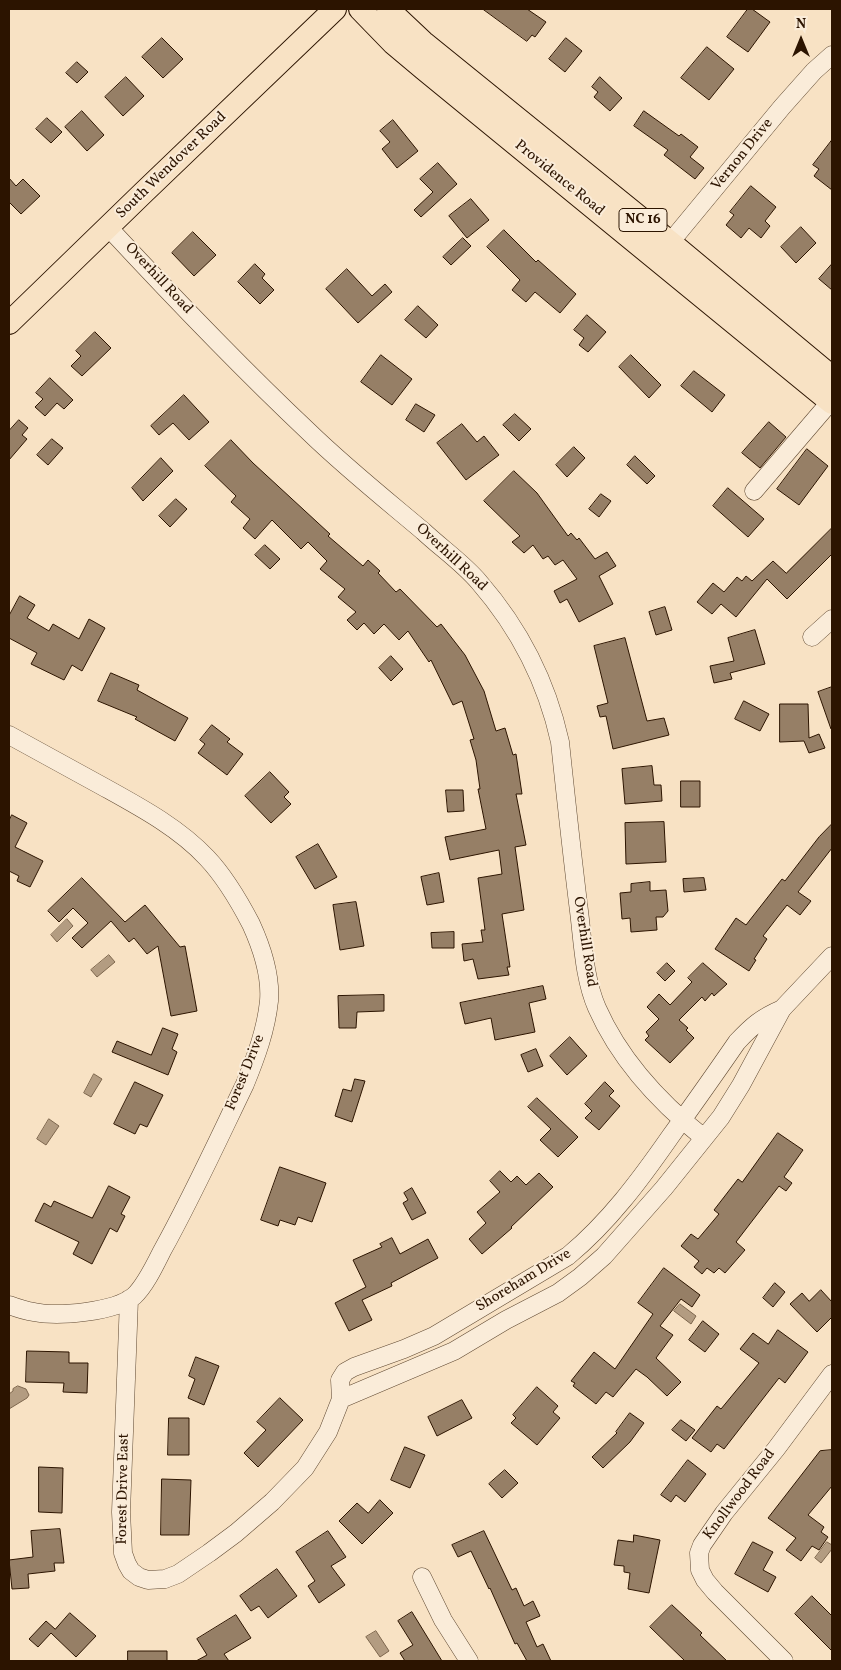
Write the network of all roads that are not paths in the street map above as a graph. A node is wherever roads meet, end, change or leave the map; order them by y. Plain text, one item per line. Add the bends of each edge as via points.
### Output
1 (335, 9) edge
2 (360, 9) edge
3 (388, 9) edge
4 (832, 55) edge
5 (108, 227) junction
6 (664, 250) junction
7 (9, 323) edge
8 (832, 377) edge
9 (831, 402) edge
10 (754, 490) dead end
11 (832, 619) edge
12 (812, 637) dead end
13 (9, 735) edge
14 (832, 956) edge
15 (782, 1009) junction
16 (682, 1120) junction
17 (704, 1138) junction
18 (129, 1299) junction
19 (9, 1305) edge
20 (832, 1374) edge
21 (340, 1403) junction
22 (422, 1577) dead end
23 (469, 1661) edge
24 (784, 1661) edge

1 - 5 main road, South Wendover Road
2 - 6 main road, Providence Road / NC 16 via 393,44
3 - 6 main road, Providence Road / NC 16
4 - 6 street, Vernon Drive via 782,107
5 - 7 main road, South Wendover Road
5 - 16 street, Overhill Road via 276,401 478,580 513,627 533,663 558,734 586,966 596,1006 627,1060
6 - 8 main road, Providence Road / NC 16
6 - 9 main road, Providence Road / NC 16
9 - 10 street
11 - 12 street
13 - 18 street, Forest Drive via 153,815 208,859 244,910 256,936 267,975 269,1000 265,1026 245,1084 170,1236 150,1273
14 - 15 street, Shoreham Drive
15 - 16 street, Shoreham Drive via 752,1025
15 - 17 street, Shoreham Drive via 738,1090
16 - 17 street, Overhill Road
16 - 21 street, Shoreham Drive via 635,1188 597,1231 568,1256 434,1336 345,1372 340,1380
17 - 21 street, Shoreham Drive via 637,1220 580,1277 558,1293 454,1351
18 - 19 street via 103,1308 54,1314 34,1313
18 - 21 street, Forest Drive East via 121,1538 127,1564 139,1576 148,1580 178,1574 236,1533 306,1468 328,1432
20 - 24 street, Knollwood Road via 724,1513 699,1553 700,1570 705,1580
22 - 23 street via 443,1620

